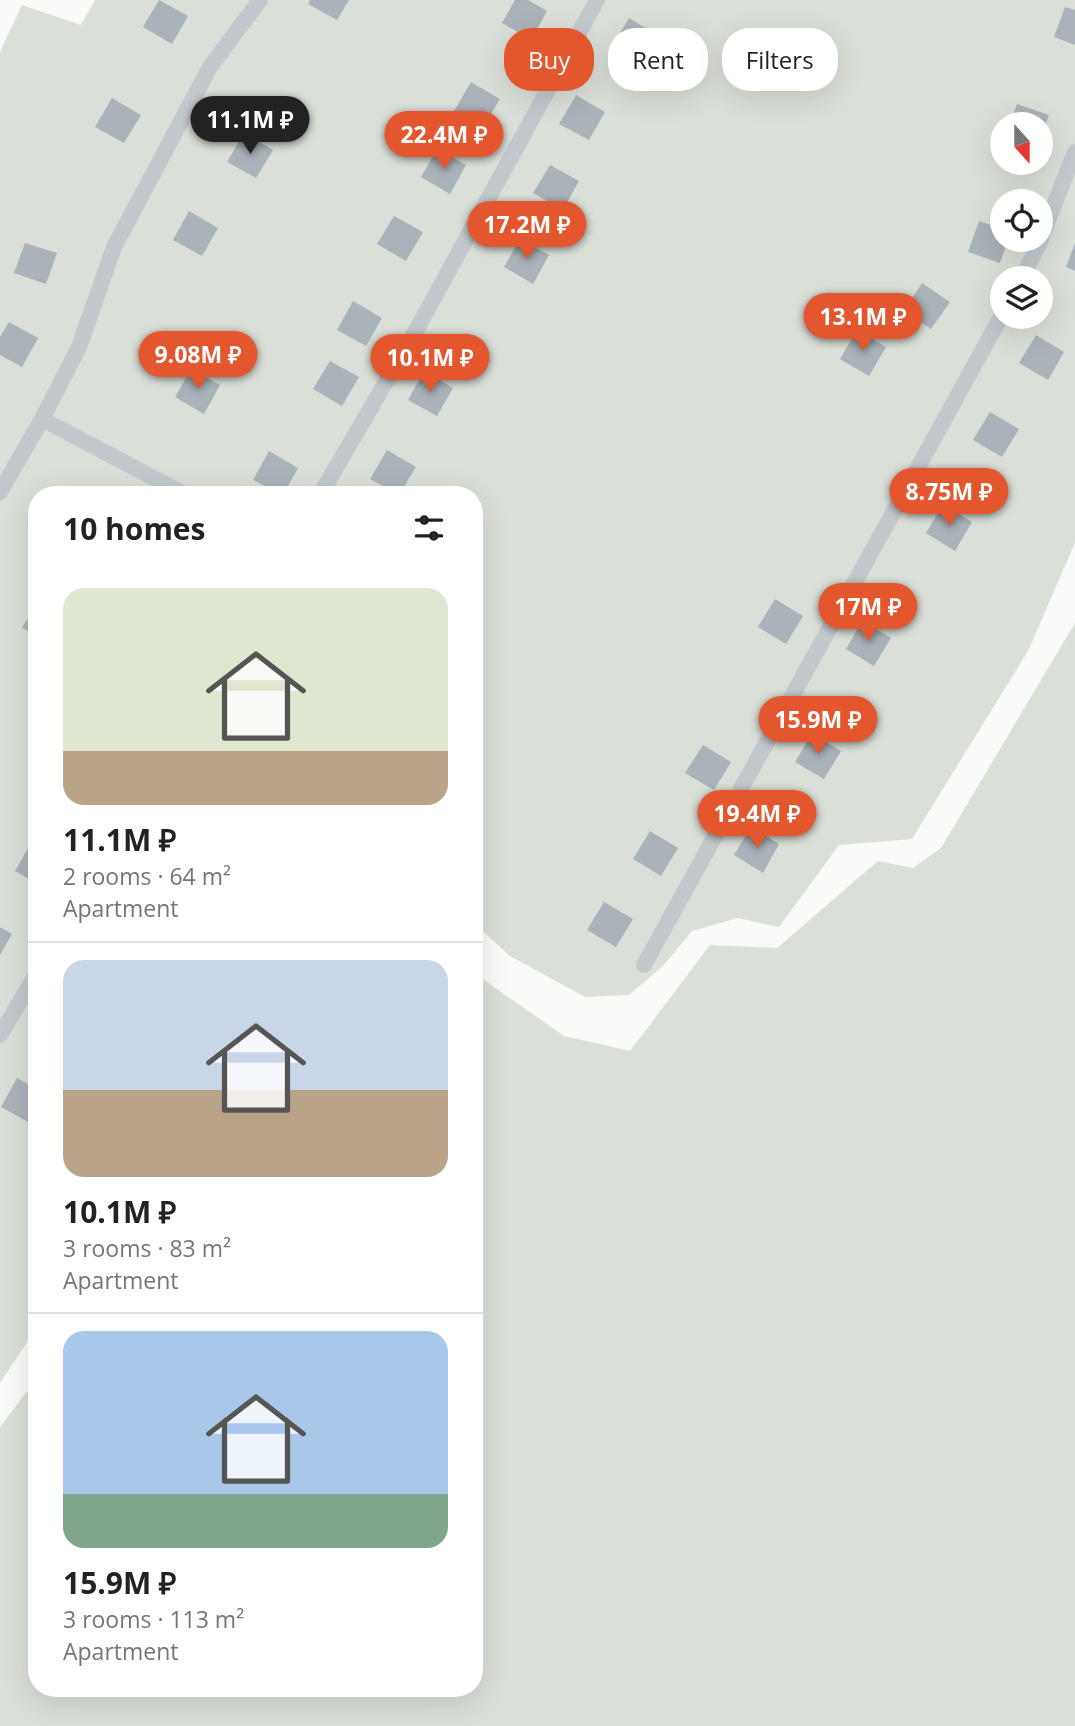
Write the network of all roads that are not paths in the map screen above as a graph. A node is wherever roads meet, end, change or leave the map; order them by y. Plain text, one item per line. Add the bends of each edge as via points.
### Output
1 (260, 0) edge
2 (597, 0) edge
3 (1075, 152) edge
4 (1053, 208) edge
5 (994, 329) edge
6 (42, 419) junction
7 (169, 486) edge
8 (325, 486) edge
9 (0, 492) edge
10 (643, 965) dead end
11 (28, 988) edge
12 (0, 1035) edge

1 - 6 lane via 210,67 114,247 79,347
2 - 8 lane
3 - 4 lane
5 - 10 lane
6 - 7 lane
6 - 9 lane
11 - 12 lane

